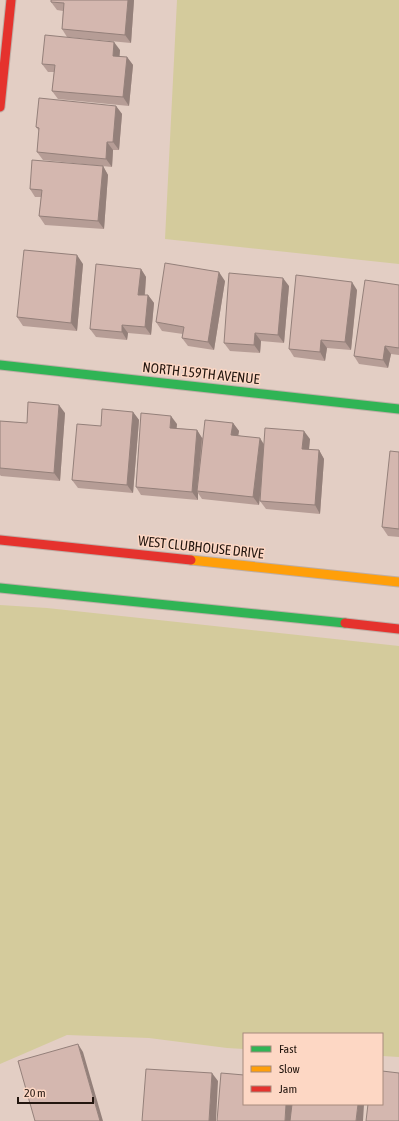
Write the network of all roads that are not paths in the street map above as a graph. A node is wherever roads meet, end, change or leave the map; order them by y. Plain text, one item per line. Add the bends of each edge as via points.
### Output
1 (12, 0) edge
2 (0, 107) edge
3 (0, 365) edge
4 (399, 408) edge
5 (0, 540) edge
6 (399, 582) edge
7 (0, 588) edge
8 (399, 629) edge

1 - 2 street
3 - 4 street, NORTH 159TH AVENUE
5 - 6 street, WEST CLUBHOUSE DRIVE
7 - 8 street

